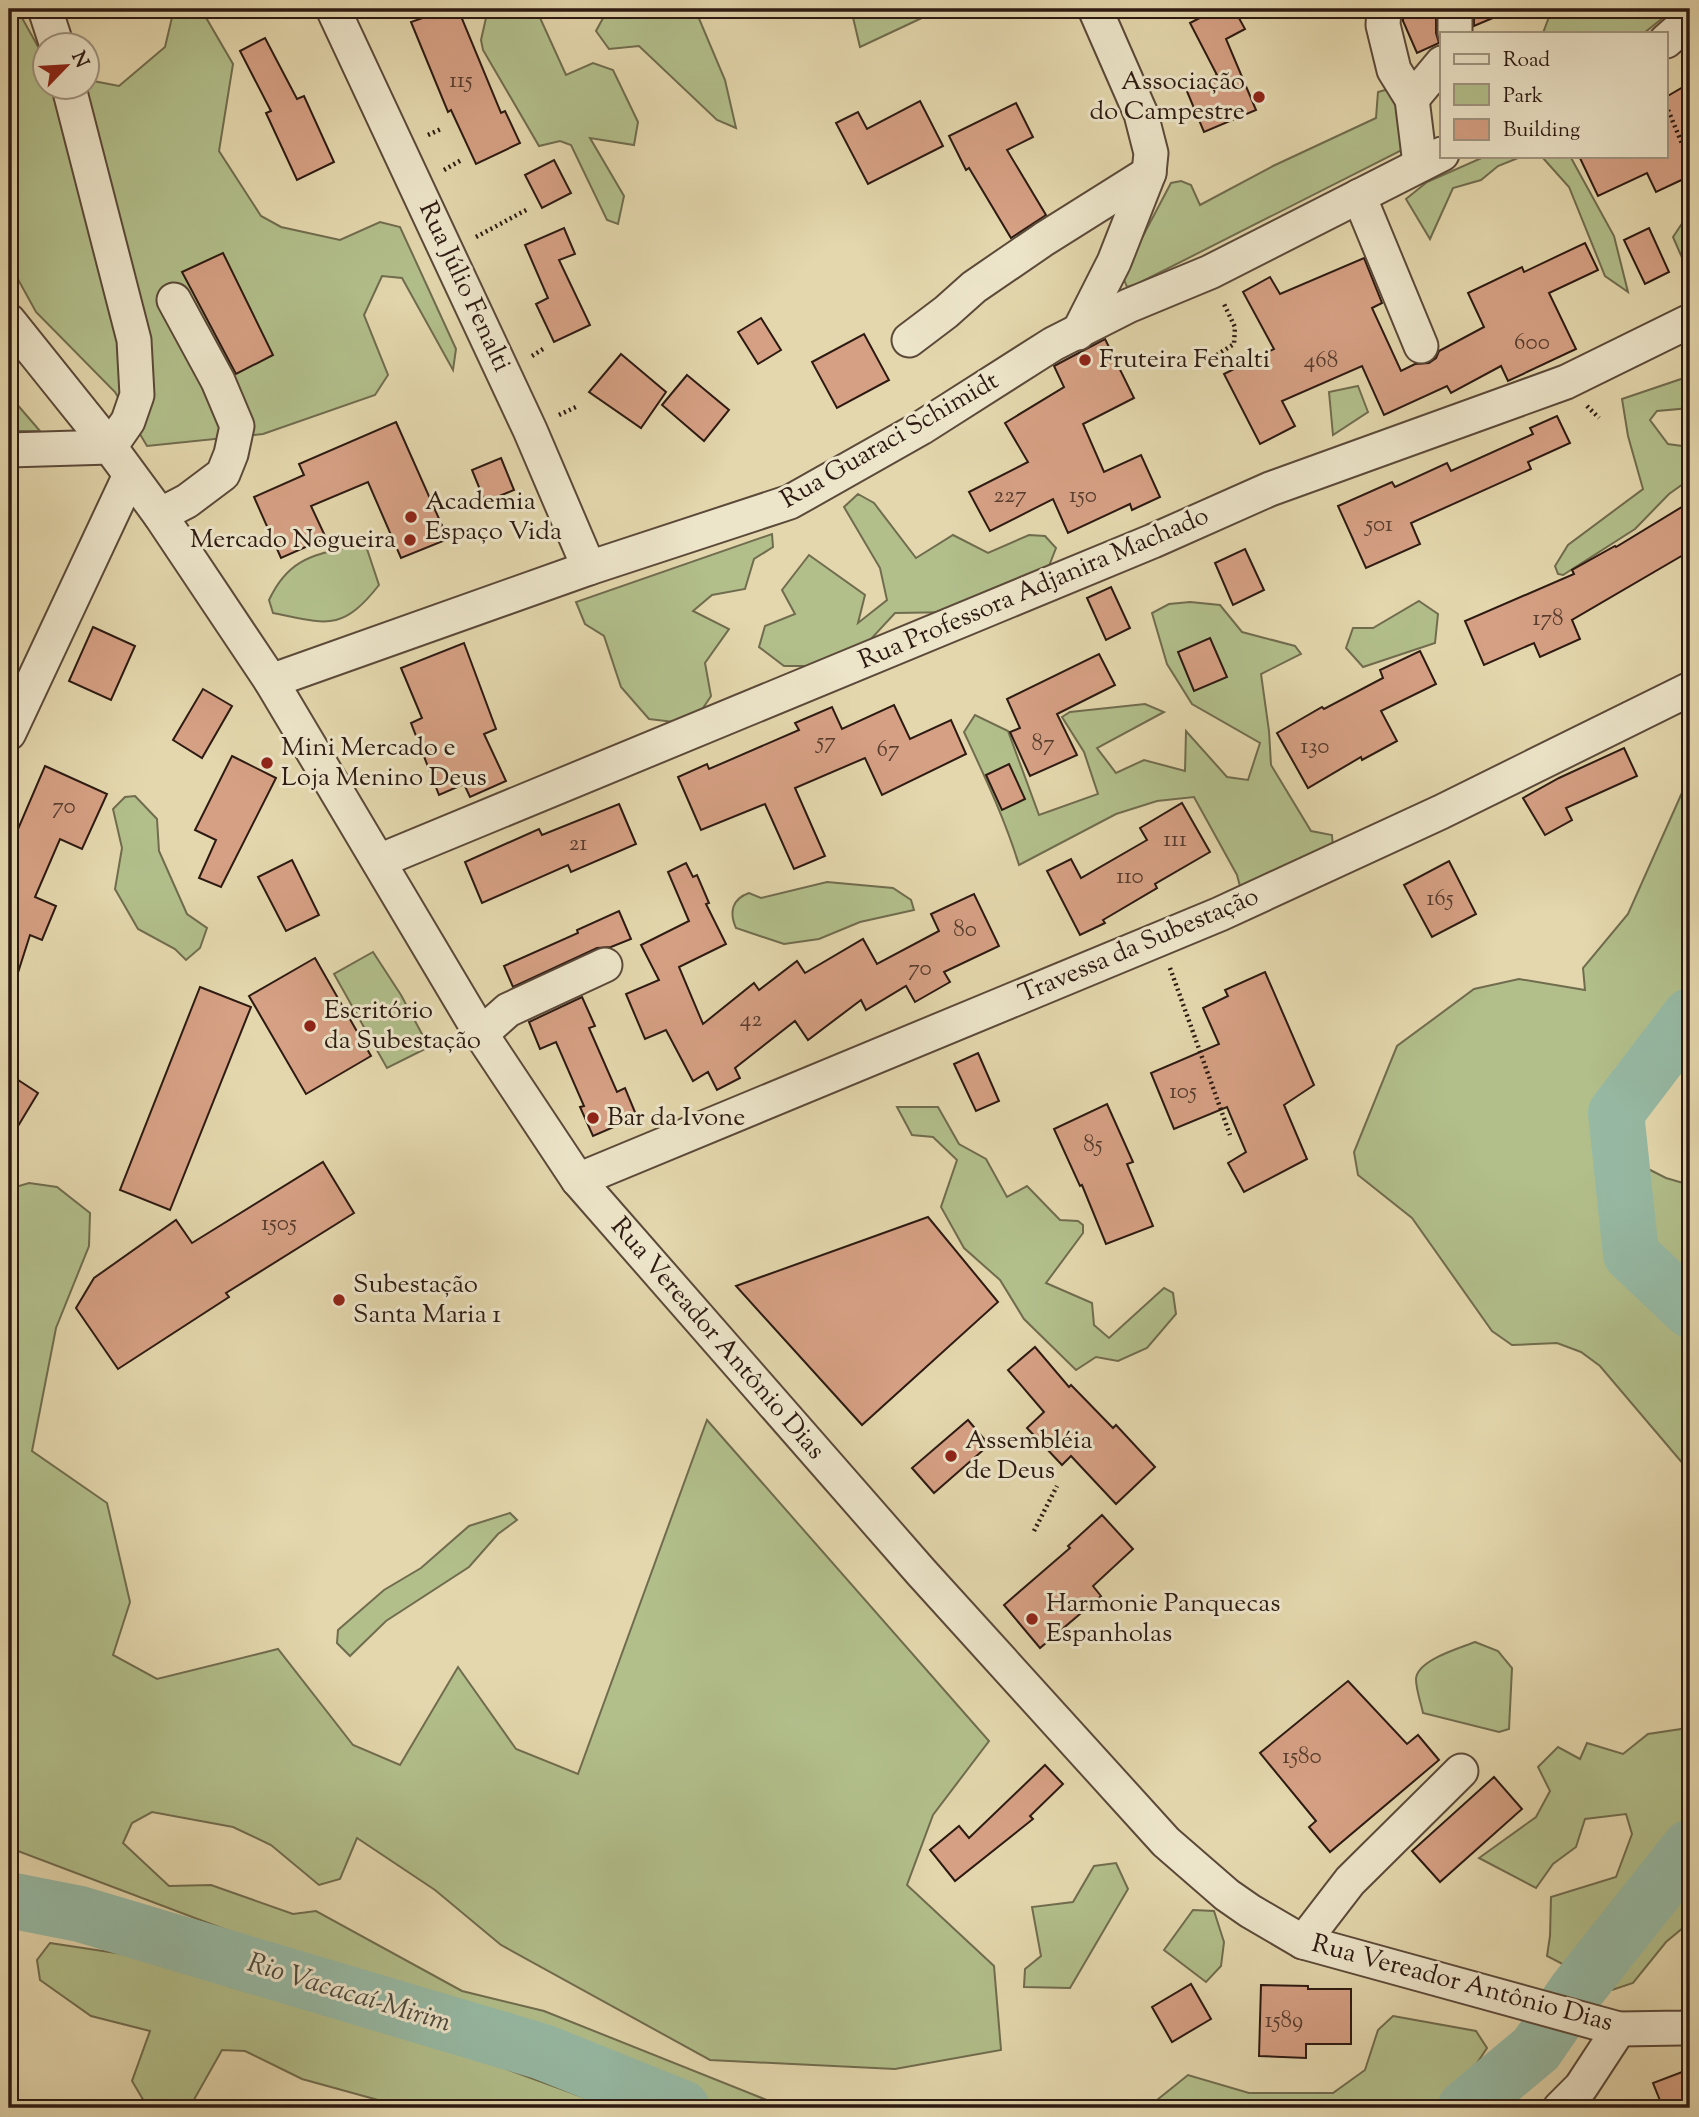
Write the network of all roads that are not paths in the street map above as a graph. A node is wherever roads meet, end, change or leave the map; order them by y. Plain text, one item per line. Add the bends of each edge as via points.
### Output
1 (46, 9) edge
2 (334, 9) edge
3 (1095, 9) edge
4 (1384, 9) edge
5 (1455, 9) edge
6 (1690, 20) edge
7 (53, 32) edge
8 (1455, 32) edge
9 (1668, 39) edge
10 (1440, 65) edge
11 (1412, 99) junction
12 (73, 102) edge
13 (1431, 159) edge
14 (1149, 173) junction
15 (1359, 196) junction
16 (174, 299) dead end
17 (9, 321) edge
18 (1690, 321) edge
19 (1078, 333) junction
20 (909, 340) dead end
21 (1421, 346) dead end
22 (110, 447) junction
23 (9, 450) edge
24 (130, 475) junction
25 (160, 515) junction
26 (589, 568) junction
27 (271, 681) junction
28 (1690, 689) edge
29 (9, 733) edge
30 (379, 861) junction
31 (605, 965) dead end
32 (481, 1034) junction
33 (578, 1180) junction
34 (1461, 1771) dead end
35 (1303, 1942) junction
36 (1605, 2025) junction
37 (1690, 2026) edge
38 (1560, 2108) edge

1 - 7 street
2 - 26 street, Rua Júlio Fenalti via 530,429
3 - 14 street via 1141,114 1151,153
4 - 11 street via 1383,25 1394,70
5 - 8 street
6 - 9 street
10 - 11 street
11 - 13 street
12 - 22 street via 134,340 137,395 128,421
13 - 15 street, Rua Guaraci Schimidt
14 - 19 street via 1114,262
14 - 20 street via 974,287
15 - 19 street, Rua Guaraci Schimidt
15 - 21 street
16 - 25 street via 237,426 223,474
17 - 22 street, Rua Vereador Antônio Dias
18 - 30 street, Rua Professora Adjanira Machado via 1566,382 1270,489
19 - 26 street, Rua Guaraci Schimidt via 790,502
22 - 23 street
22 - 24 street, Rua Vereador Antônio Dias
24 - 25 street, Rua Vereador Antônio Dias
24 - 29 street
25 - 27 street, Rua Vereador Antônio Dias
26 - 27 street, Rua Guaraci Schimidt
27 - 30 street, Rua Vereador Antônio Dias
28 - 33 street, Travessa da Subestação via 1220,914
30 - 32 street, Rua Vereador Antônio Dias
31 - 32 street via 508,1010
32 - 33 street, Rua Vereador Antônio Dias
33 - 35 street, Rua Vereador Antônio Dias via 921,1572 1166,1842 1227,1895
34 - 35 street via 1350,1881
35 - 36 street, Rua Vereador Antônio Dias
36 - 37 street, Rua Vereador Antônio Dias
36 - 38 street via 1581,2087

